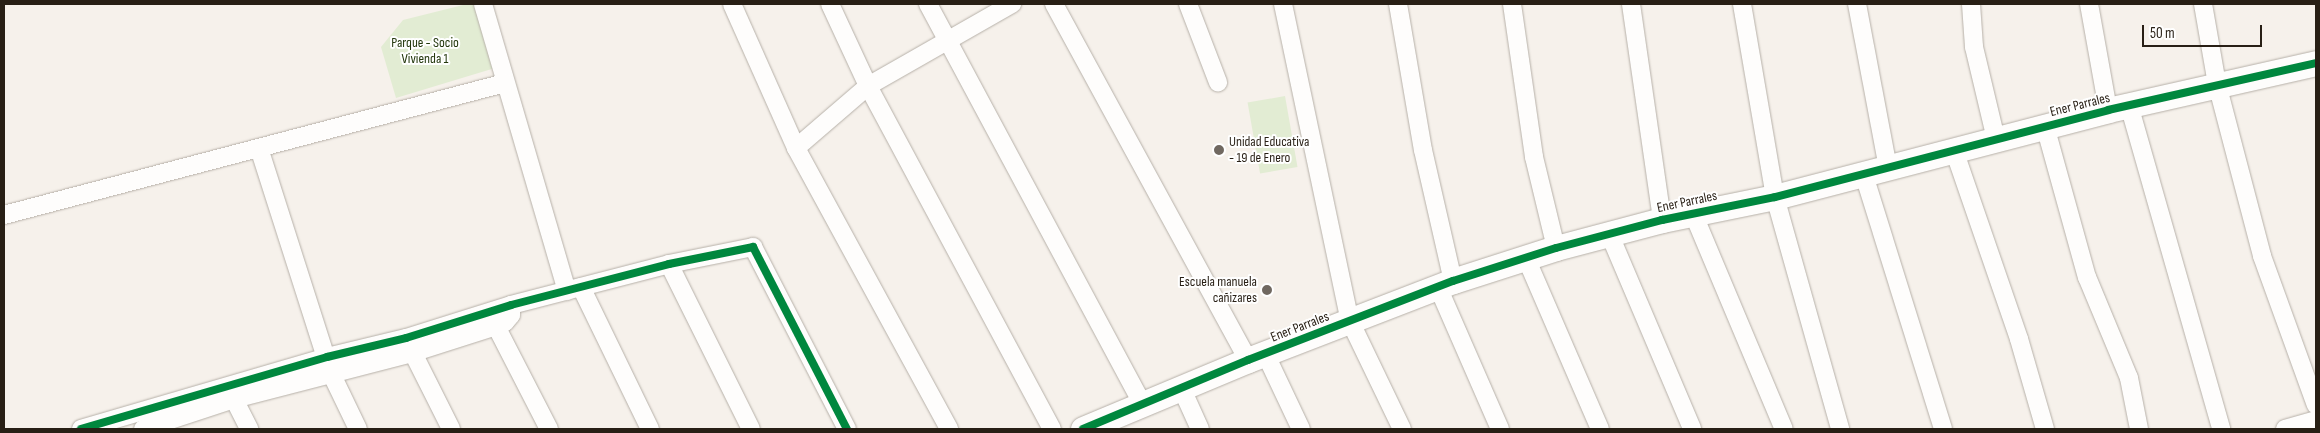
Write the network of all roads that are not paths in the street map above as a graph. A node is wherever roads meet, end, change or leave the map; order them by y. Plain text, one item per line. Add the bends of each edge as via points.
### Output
1 (483, 4) edge
2 (732, 4) edge
3 (830, 4) edge
4 (928, 4) edge
5 (1012, 4) edge
6 (1054, 4) edge
7 (1188, 4) edge
8 (1283, 4) edge
9 (1398, 4) edge
10 (1512, 4) edge
11 (1631, 4) edge
12 (1742, 4) edge
13 (1857, 4) edge
14 (1971, 4) edge
15 (2089, 4) edge
16 (2203, 4) edge
17 (946, 40) junction
18 (2316, 65) edge
19 (1218, 82) dead end
20 (505, 83) junction
21 (2217, 84) junction
22 (868, 86) junction
23 (2119, 108) junction
24 (2045, 126) junction
25 (1996, 139) junction
26 (259, 148) junction
27 (796, 148) junction
28 (1954, 150) junction
29 (1888, 168) junction
30 (1864, 175) junction
31 (1776, 197) junction
32 (1693, 213) junction
33 (4, 215) edge
34 (1662, 220) junction
35 (1609, 232) junction
36 (1556, 248) junction
37 (1526, 258) junction
38 (669, 264) junction
39 (1446, 284) junction
40 (574, 289) junction
41 (511, 305) junction
42 (1350, 321) junction
43 (496, 326) junction
44 (409, 346) junction
45 (1257, 357) junction
46 (329, 365) junction
47 (1181, 387) junction
48 (234, 400) junction
49 (1142, 403) junction
50 (2316, 405) edge
51 (2316, 420) edge
52 (151, 423) edge
53 (1095, 427) edge
54 (81, 429) edge
55 (249, 429) edge
56 (358, 429) edge
57 (451, 429) edge
58 (549, 429) edge
59 (650, 429) edge
60 (751, 429) edge
61 (847, 429) edge
62 (949, 429) edge
63 (1052, 429) edge
64 (1200, 429) edge
65 (1301, 429) edge
66 (1402, 429) edge
67 (1500, 429) edge
68 (1600, 429) edge
69 (1692, 429) edge
70 (1784, 429) edge
71 (1840, 429) edge
72 (1943, 429) edge
73 (2045, 429) edge
74 (2139, 429) edge
75 (2221, 429) edge
76 (2285, 429) edge

1 - 20 street
2 - 27 street
3 - 22 street
4 - 17 street
5 - 17 street
6 - 45 street
7 - 19 street
8 - 42 street
9 - 39 street
10 - 36 street via 1534,158
11 - 34 street
12 - 31 street
13 - 29 street
14 - 25 street via 1974,46
15 - 23 street
16 - 21 street
17 - 22 street
17 - 49 street
18 - 21 street, Ener Parrales
20 - 26 street
20 - 40 street
21 - 23 street, Ener Parrales
21 - 50 street via 2262,256
22 - 27 street
22 - 63 street
23 - 24 street, Ener Parrales
23 - 75 street
24 - 25 street, Ener Parrales
24 - 74 street via 2087,277 2129,378
25 - 28 street, Ener Parrales
26 - 33 street
26 - 46 street
27 - 62 street
28 - 29 street, Ener Parrales
28 - 73 street via 2019,339
29 - 30 street, Ener Parrales
30 - 31 street, Ener Parrales
30 - 72 street
31 - 32 street, Ener Parrales
31 - 71 street
32 - 34 street, Ener Parrales
32 - 70 street
34 - 35 street, Ener Parrales
35 - 36 street, Ener Parrales
35 - 69 street
36 - 37 street, Ener Parrales
37 - 39 street, Ener Parrales
37 - 68 street
38 - 40 street
38 - 60 street
38 - 61 street via 753,247
39 - 42 street, Ener Parrales
39 - 67 street
40 - 41 street
40 - 59 street
41 - 43 street via 511,315
41 - 44 street
42 - 45 street, Ener Parrales
42 - 66 street
43 - 44 street
43 - 58 street
44 - 46 street
44 - 57 street
45 - 47 street, Ener Parrales
45 - 65 street
46 - 48 street
46 - 52 street
46 - 56 street
47 - 49 street, Ener Parrales
47 - 64 street
48 - 52 street
48 - 55 street
49 - 53 street, Ener Parrales
51 - 76 street
52 - 54 street

